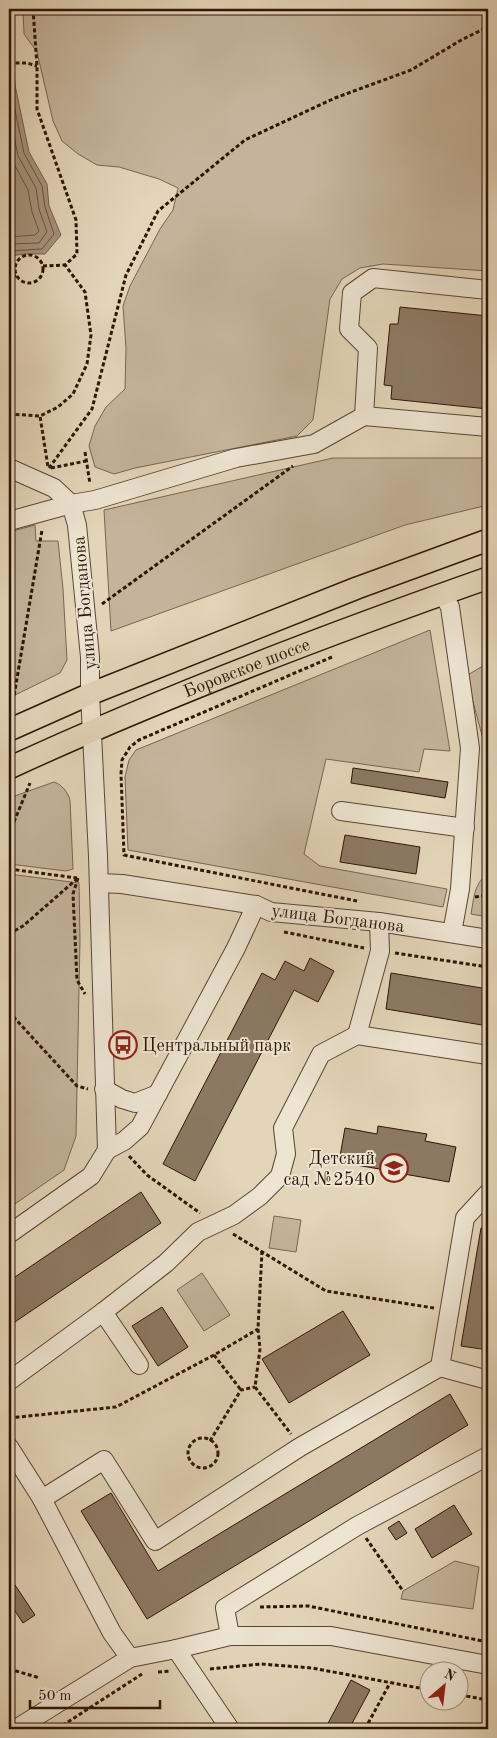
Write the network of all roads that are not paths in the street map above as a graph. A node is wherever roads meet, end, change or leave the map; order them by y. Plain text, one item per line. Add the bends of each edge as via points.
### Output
1 (488, 290) edge
2 (364, 416) junction
3 (488, 427) edge
4 (9, 468) edge
5 (70, 504) junction
6 (9, 521) edge
7 (488, 540) edge
8 (488, 578) edge
9 (443, 594) junction
10 (90, 694) junction
11 (9, 730) edge
12 (92, 730) junction
13 (9, 768) edge
14 (341, 811) dead end
15 (465, 828) junction
16 (99, 883) junction
17 (256, 905) junction
18 (379, 922) junction
19 (452, 933) junction
20 (488, 939) edge
21 (357, 1035) junction
22 (488, 1055) edge
23 (96, 1089) junction
24 (158, 1094) junction
25 (107, 1150) junction
26 (488, 1193) edge
27 (9, 1234) edge
28 (103, 1312) junction
29 (139, 1365) dead end
30 (440, 1367) junction
31 (488, 1380) edge
32 (9, 1381) edge
33 (9, 1447) edge
34 (488, 1456) edge
35 (42, 1499) junction
36 (230, 1636) junction
37 (176, 1649) junction
38 (130, 1658) junction
39 (488, 1665) edge
40 (18, 1729) edge
41 (230, 1729) edge

1 - 2 street via 373,278 352,293 349,329 368,348
2 - 3 street
2 - 5 street via 314,444 236,458 95,500
4 - 5 street via 48,476
5 - 6 street
5 - 10 street, улица Богданова via 79,544 90,657
7 - 10 main road, Боровское шоссе via 357,588
8 - 9 main road, Боровское шоссе
9 - 12 main road, Боровское шоссе
9 - 15 street via 450,607 470,748
10 - 11 main road, Боровское шоссе
10 - 12 street, улица Богданова
12 - 13 main road, Боровское шоссе
12 - 16 street, улица Богданова
14 - 15 street
15 - 19 street via 460,890
16 - 17 street, улица Богданова
16 - 23 street, улица Богданова
17 - 18 street, улица Богданова via 271,912
17 - 24 street
18 - 19 street, улица Богданова
18 - 21 street via 380,950
19 - 20 street, улица Богданова
21 - 22 street
21 - 28 street via 321,1054 283,1128 286,1154 280,1176 234,1215 198,1232 166,1263
23 - 24 street via 135,1103
23 - 25 street, улица Богданова
24 - 25 street via 140,1127
25 - 27 street via 92,1176
26 - 30 street via 465,1218
28 - 29 street
28 - 32 street
30 - 31 street
30 - 35 street via 300,1447 155,1542 104,1460
33 - 35 street
34 - 36 street via 357,1526 225,1608
35 - 38 street via 112,1633
36 - 37 street
36 - 39 street via 331,1636
37 - 38 street
37 - 41 street
38 - 40 street

